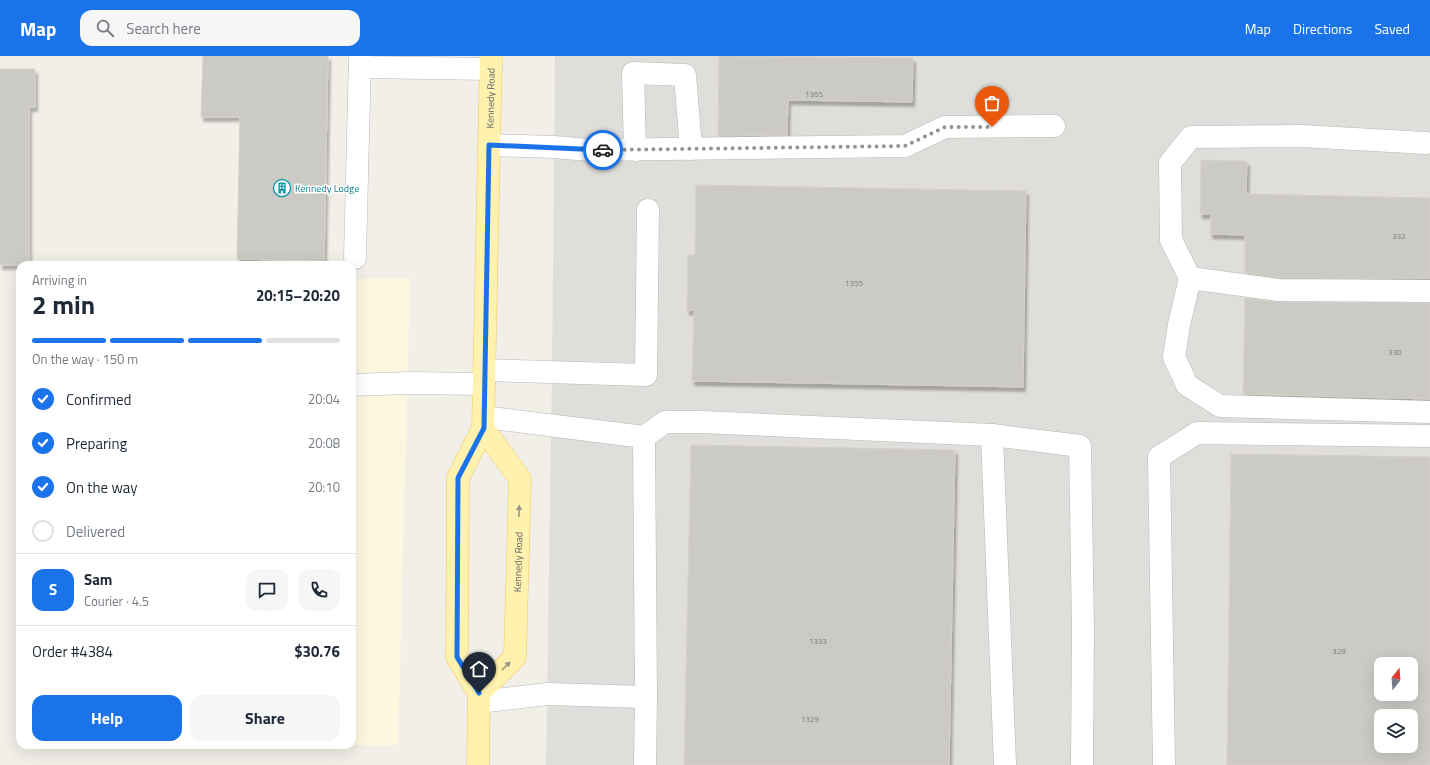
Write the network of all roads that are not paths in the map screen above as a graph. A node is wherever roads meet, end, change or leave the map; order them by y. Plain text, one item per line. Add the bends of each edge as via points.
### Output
1 (360, 61) edge
2 (491, 63) edge
3 (1054, 126) dead end
4 (1426, 143) dead end
5 (489, 145) junction
6 (691, 149) junction
7 (635, 150) junction
8 (648, 210) dead end
9 (355, 258) dead end
10 (1190, 278) junction
11 (1430, 291) edge
12 (485, 377) junction
13 (356, 385) edge
14 (1430, 412) edge
15 (484, 423) junction
16 (992, 435) junction
17 (1430, 436) edge
18 (644, 437) junction
19 (646, 697) junction
20 (479, 698) junction
21 (478, 765) edge
22 (645, 765) edge
23 (1005, 765) edge
24 (1082, 765) edge
25 (1164, 765) edge

1 - 2 lane
1 - 9 lane
2 - 5 main road, Kennedy Road
3 - 6 lane via 945,127 905,146
4 - 10 lane via 1301,136 1191,137 1170,164 1171,240
5 - 7 lane
5 - 12 main road, Kennedy Road
6 - 7 lane
6 - 7 lane via 685,75 633,73
8 - 12 lane via 646,374
10 - 11 lane via 1278,290
10 - 14 lane via 1178,326 1174,357 1187,385 1220,406
12 - 13 lane
12 - 15 main road, Kennedy Road
15 - 18 lane
15 - 20 main road, Kennedy Road via 458,478 457,657
20 -> 15 main road, Kennedy Road via 515,657 520,479
16 - 18 lane via 665,422
16 - 23 lane
16 - 24 lane via 1080,446
17 - 25 lane via 1197,433 1159,456
18 - 19 lane
19 - 20 lane via 547,694
19 - 22 lane
20 - 21 main road

